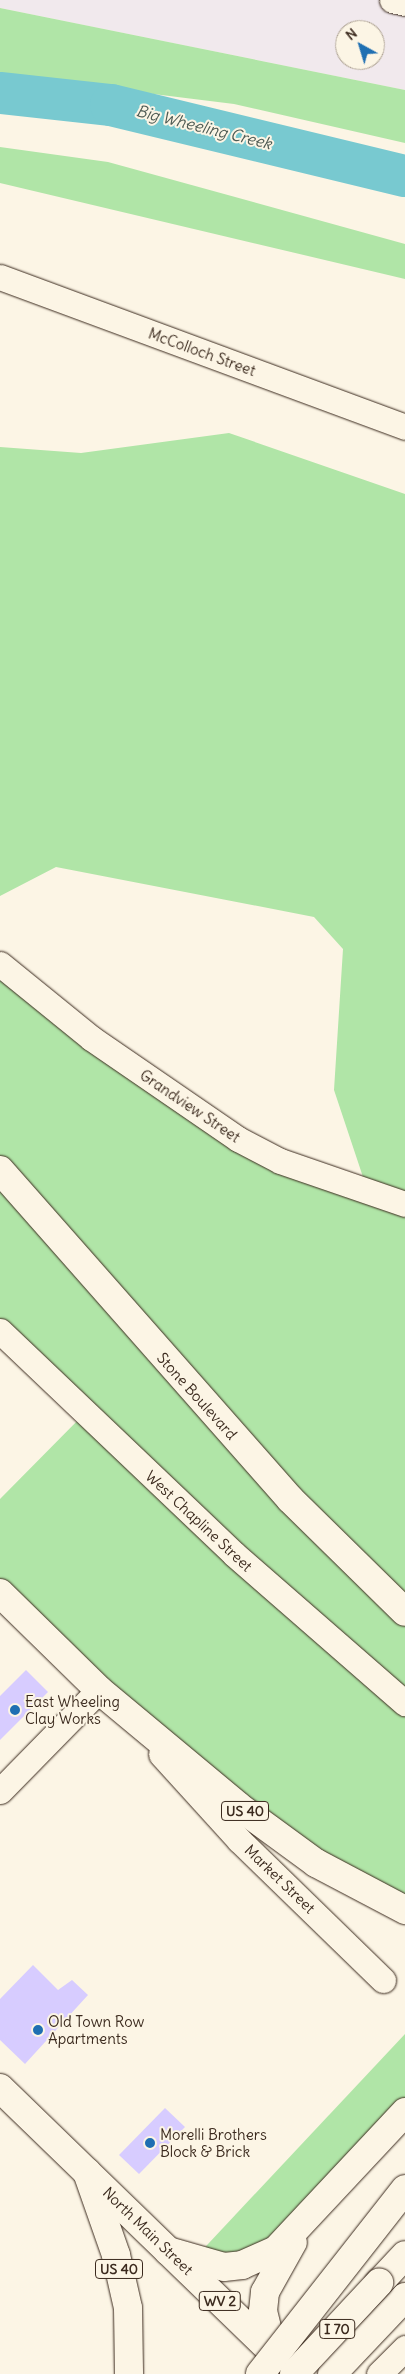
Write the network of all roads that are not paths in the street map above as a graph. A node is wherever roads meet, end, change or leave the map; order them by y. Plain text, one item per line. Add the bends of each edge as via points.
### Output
1 (392, 0) edge
2 (405, 2) edge
3 (0, 277) edge
4 (405, 427) edge
5 (0, 964) edge
6 (0, 1170) edge
7 (405, 1204) edge
8 (0, 1332) edge
9 (0, 1593) edge
10 (405, 1612) edge
11 (99, 1690) junction
12 (405, 1703) edge
13 (119, 1707) junction
14 (0, 1791) edge
15 (405, 1910) edge
16 (383, 1980) dead end
17 (0, 2088) edge
18 (405, 2112) edge
19 (87, 2172) junction
20 (405, 2189) edge
21 (298, 2232) junction
22 (168, 2251) junction
23 (405, 2255) edge
24 (401, 2301) edge
25 (405, 2348) edge
26 (266, 2363) edge
27 (130, 2372) edge
28 (295, 2374) edge
29 (332, 2374) edge
30 (379, 2374) edge

1 - 2 street
3 - 4 street, McColloch Street
5 - 7 street, Grandview Street via 91,1038 238,1139 280,1161
6 - 10 main road, Stone Boulevard via 290,1499
8 - 12 street, West Chapline Street via 234,1554
9 - 11 main road, Market Street / US 40
11 - 13 main road, Market Street / US 40
11 - 14 street
13 - 15 main road, Market Street / US 40 via 238,1806 316,1863
13 - 16 street, Market Street via 239,1840
17 - 19 main road, North Main Street / US 40
18 - 21 main road
19 - 22 main road, North Main Street / WV 2
19 - 27 main road, US 40 via 116,2255 127,2303
20 - 26 main road, bridge
21 - 22 main road via 276,2250 242,2265 208,2266
21 - 26 main road via 265,2292
22 - 26 main road, North Main Street / WV 2
23 - 28 main road, I 70, bridge
24 - 29 main road, I 70
25 - 30 street
26 - 28 main road, North Main Street / WV 2

